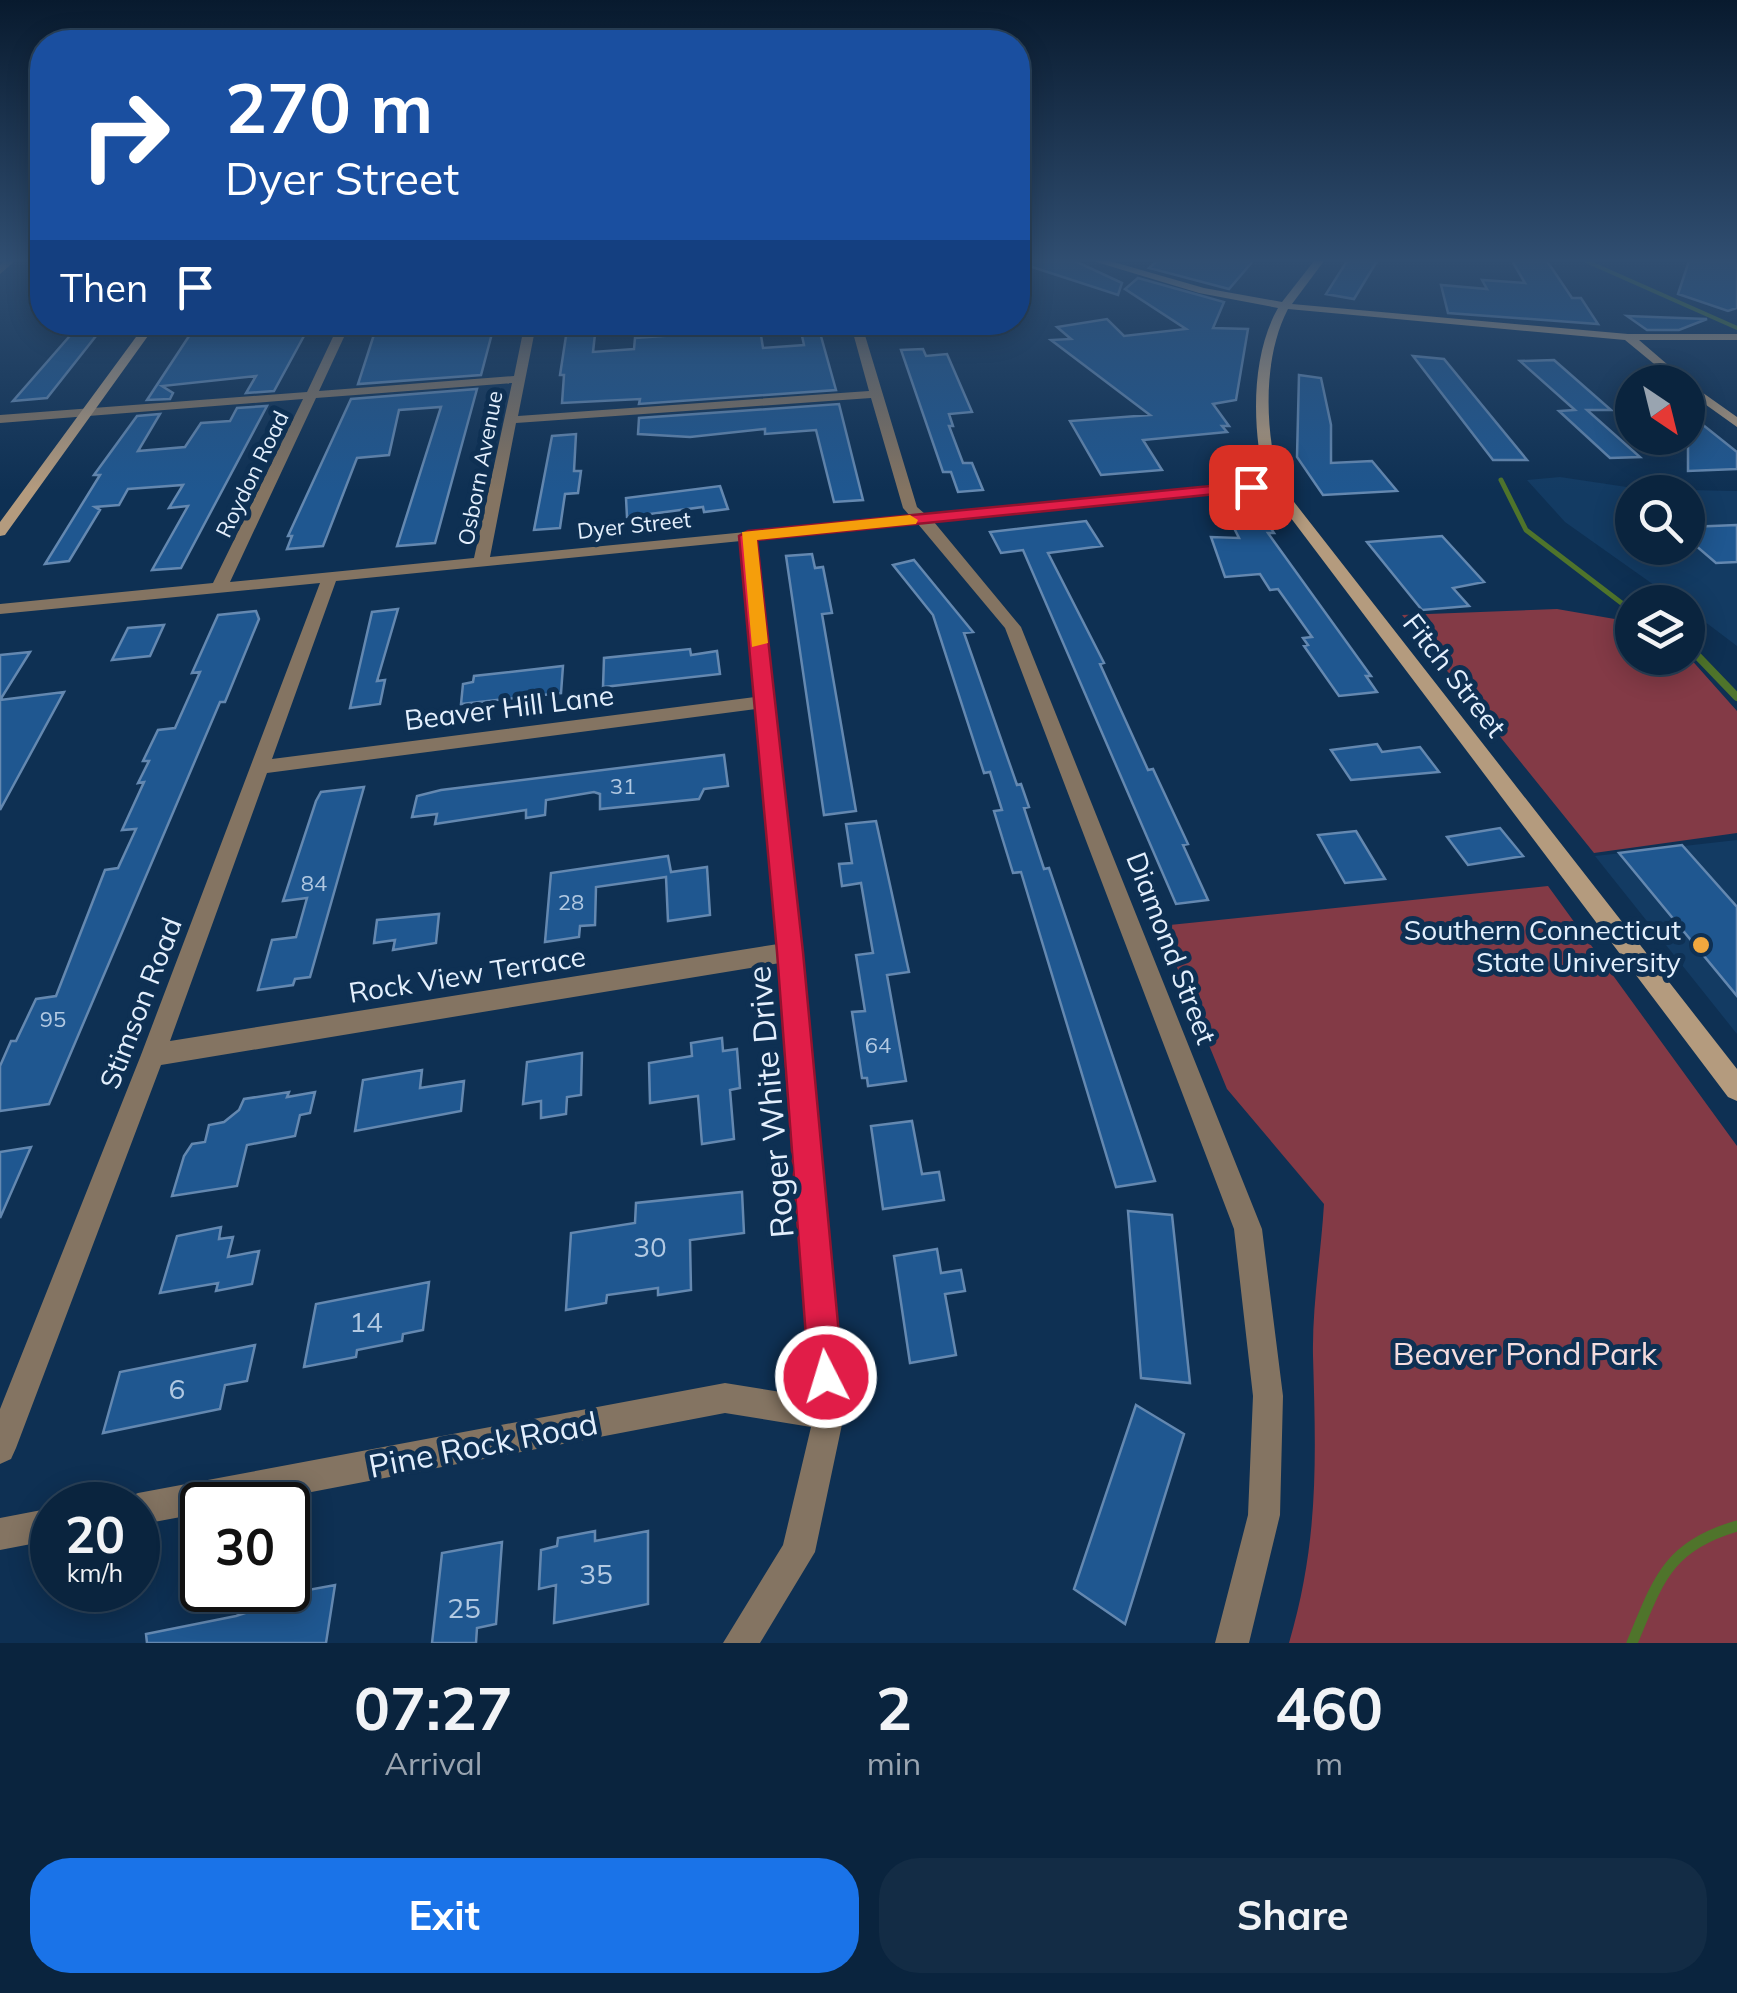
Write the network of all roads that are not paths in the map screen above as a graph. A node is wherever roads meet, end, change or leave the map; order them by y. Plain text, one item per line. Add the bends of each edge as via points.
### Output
1 (141, 338) edge
2 (339, 338) edge
3 (527, 338) edge
4 (859, 338) edge
5 (1274, 338) edge
6 (1629, 338) edge
7 (1662, 365) edge
8 (518, 378) junction
9 (312, 394) junction
10 (876, 394) junction
11 (1705, 399) edge
12 (86, 412) junction
13 (0, 420) edge
14 (510, 420) junction
15 (1737, 423) edge
16 (1273, 485) junction
17 (922, 519) junction
18 (0, 532) edge
19 (748, 536) junction
20 (481, 562) junction
21 (330, 577) junction
22 (219, 588) junction
23 (0, 609) edge
24 (765, 702) junction
25 (260, 767) junction
26 (790, 952) junction
27 (153, 1055) junction
28 (1737, 1090) edge
29 (829, 1415) junction
30 (0, 1448) edge
31 (160, 1504) edge
32 (30, 1528) edge
33 (0, 1534) edge
34 (740, 1643) edge
35 (1232, 1643) edge

1 - 12 main road
2 - 9 street, Roydon Road
3 - 8 street, Osborn Avenue
4 - 10 street, Diamond Street
5 - 16 main road, Fitch Street via 1264,448
6 - 7 main road
8 - 9 street
8 - 14 street, Osborn Avenue
9 - 12 street
9 - 22 street, Roydon Road
10 - 14 street
10 - 17 street, Diamond Street via 905,496
11 - 15 main road
12 - 13 street
12 - 18 main road
14 - 20 street, Osborn Avenue
16 - 17 street, Dyer Street
16 - 28 main road, Fitch Street
17 - 19 street, Dyer Street
17 - 35 street, Diamond Street via 1014,626 1248,1229 1268,1396 1264,1515
19 - 20 street, Dyer Street
19 - 24 street, Roger White Drive
20 - 21 street, Dyer Street
21 - 22 street, Dyer Street
21 - 25 street, Stimson Road
22 - 23 street, Dyer Street
24 - 25 street, Beaver Hill Lane
24 - 26 street, Roger White Drive
25 - 27 street, Stimson Road
26 - 27 street, Rock View Terrace
26 - 29 street, Roger White Drive
27 - 30 street, Stimson Road
29 - 31 street, Pine Rock Road via 725,1398
29 - 34 street, Roger White Drive via 798,1552
32 - 33 street

